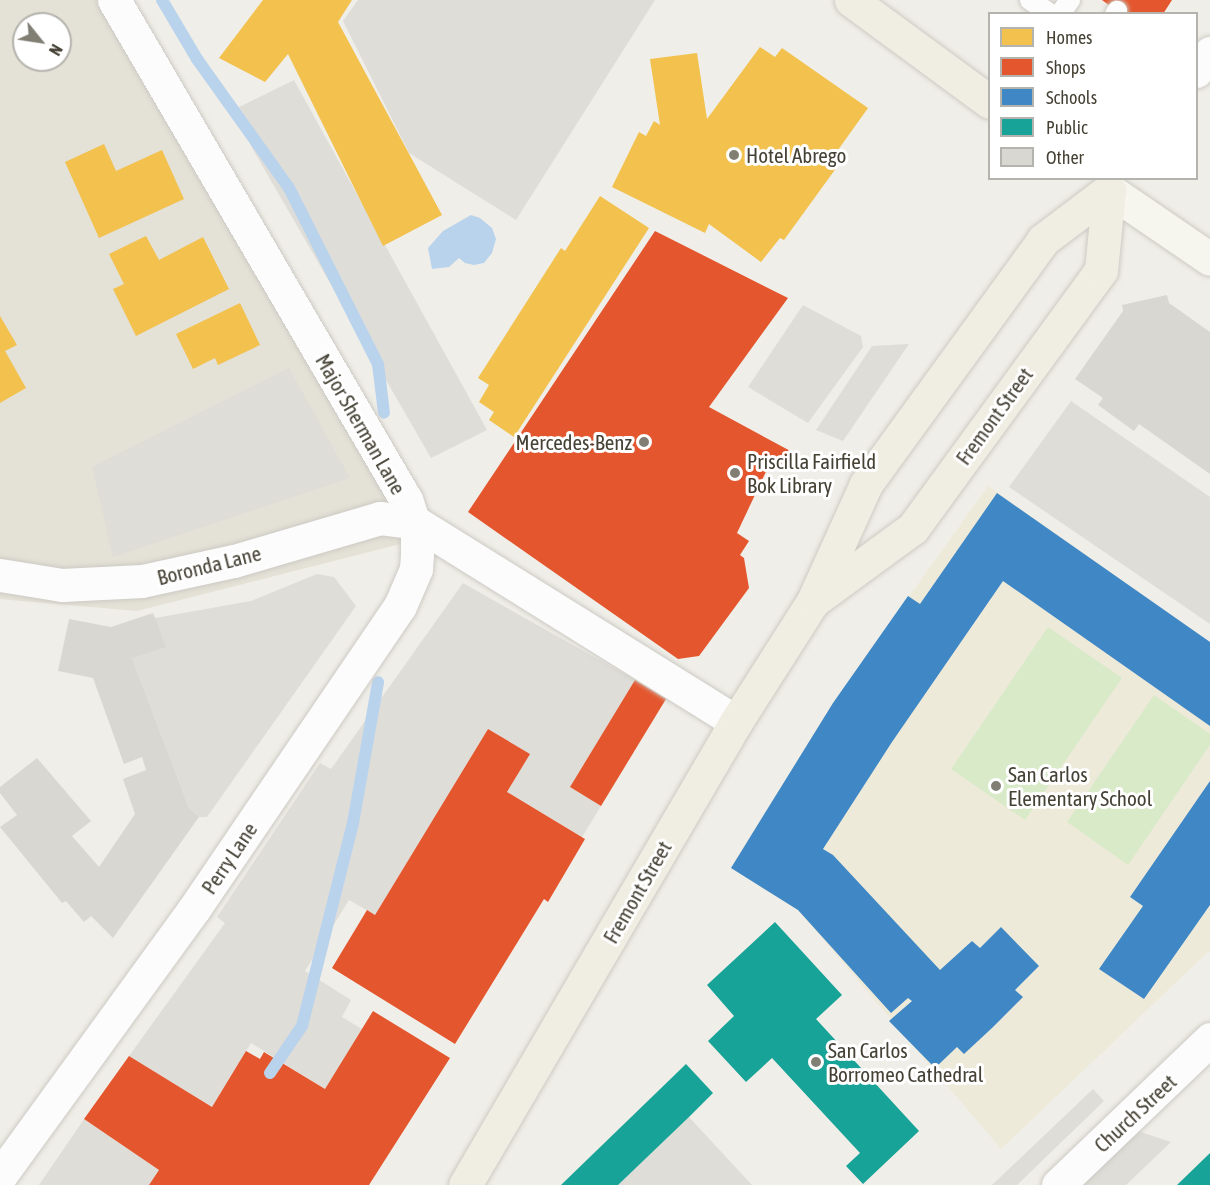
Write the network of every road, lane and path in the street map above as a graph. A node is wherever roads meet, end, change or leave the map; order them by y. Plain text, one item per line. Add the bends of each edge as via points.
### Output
1 (114, 0) edge
2 (851, 0) edge
3 (1210, 53) edge
4 (1198, 70) edge
5 (986, 92) edge
6 (1107, 182) edge
7 (1210, 260) edge
8 (415, 522) junction
9 (0, 575) edge
10 (813, 601) junction
11 (736, 722) junction
12 (1207, 1049) edge
13 (0, 1176) edge
14 (465, 1185) edge
15 (1058, 1185) edge

1 - 8 street, Major Sherman Lane via 402,493
2 - 5 main road
3 - 4 street
6 - 7 main road
6 - 10 main road, Fremont Street via 1043,240 866,484
6 - 10 main road, Fremont Street via 1101,270 913,528
8 - 9 street, Boronda Lane via 380,519 234,561 142,581 62,585
8 - 11 street
8 - 13 street, Perry Lane via 416,569 399,606 194,909
10 - 11 main road, Fremont Street
11 - 14 main road, Fremont Street
12 - 15 street, Church Street

